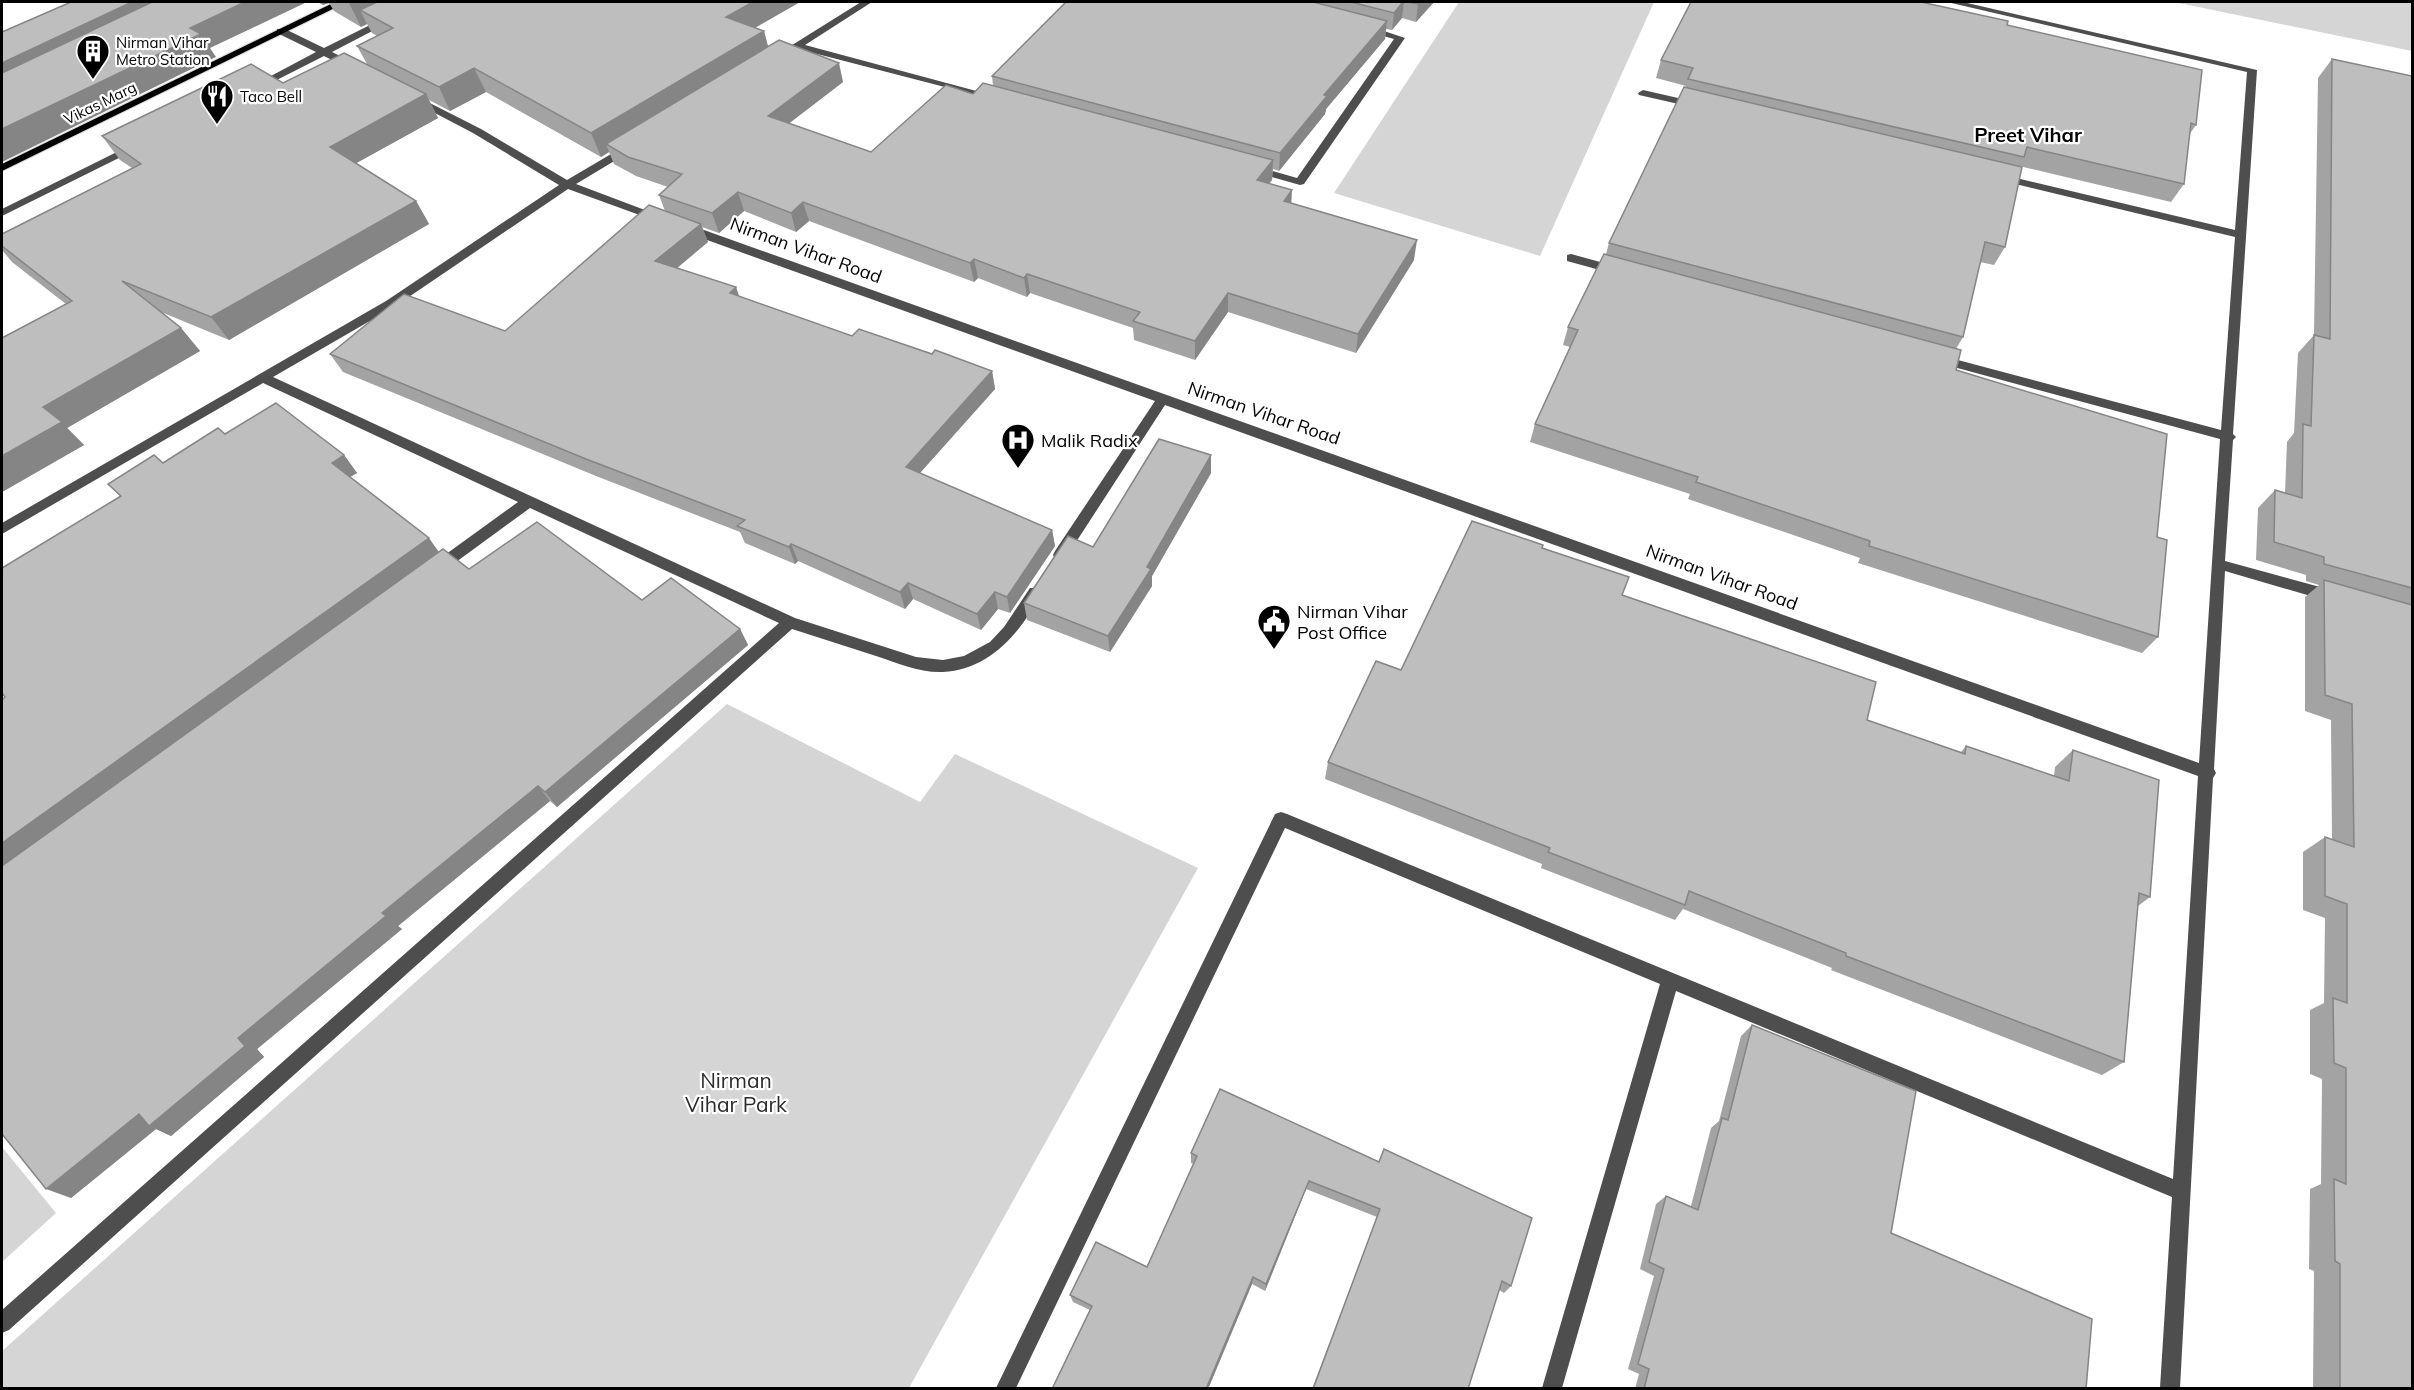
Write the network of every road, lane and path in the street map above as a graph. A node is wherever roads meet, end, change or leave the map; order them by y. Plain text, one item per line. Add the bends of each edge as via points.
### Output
1 (342, 2) edge
2 (423, 2) edge
3 (867, 2) edge
4 (1952, 2) edge
5 (1357, 26) edge
6 (281, 31) junction
7 (797, 46) junction
8 (325, 52) junction
9 (767, 64) edge
10 (366, 73) edge
11 (242, 93) edge
12 (1643, 93) dead end
13 (406, 94) edge
14 (1003, 101) edge
15 (1712, 109) edge
16 (148, 140) edge
17 (637, 143) edge
18 (1243, 166) edge
19 (2, 168) edge
20 (1988, 175) edge
21 (567, 185) junction
22 (2, 213) edge
23 (2241, 235) junction
24 (1571, 258) dead end
25 (1629, 274) edge
26 (1929, 356) edge
27 (263, 378) junction
28 (1163, 398) junction
29 (2229, 437) junction
30 (531, 500) junction
31 (2, 529) edge
32 (1054, 563) edge
33 (2218, 564) junction
34 (425, 577) edge
35 (1042, 582) edge
36 (2344, 599) edge
37 (790, 622) junction
38 (2208, 773) junction
39 (1670, 980) junction
40 (2182, 1192) junction
41 (2, 1323) edge
42 (1006, 1389) edge
43 (1552, 1389) edge
44 (2170, 1389) edge

1 - 6 main road, Vikas Marg
2 - 8 street
3 - 7 street
4 - 23 street via 2252,70
5 - 18 street via 1400,38 1300,182
6 - 8 street
6 - 19 main road, Vikas Marg
7 - 9 street
7 - 14 street
8 - 10 street
8 - 11 street
12 - 15 street
13 - 21 street, Nirman Vihar Road
16 - 22 street
17 - 21 street
20 - 23 street
21 - 27 street via 390,304
21 - 28 street, Nirman Vihar Road
23 - 29 street
24 - 25 street
26 - 29 street
27 - 30 street
27 - 31 street
28 - 32 street
28 - 38 street, Nirman Vihar Road
29 - 33 street
30 - 34 street
30 - 37 street
33 - 36 street
33 - 38 street
35 - 37 street via 1010,631 995,646 967,661 943,666 916,663
37 - 41 street
38 - 40 street
39 - 40 street
39 - 42 street via 1281,819
39 - 43 street
40 - 44 street

